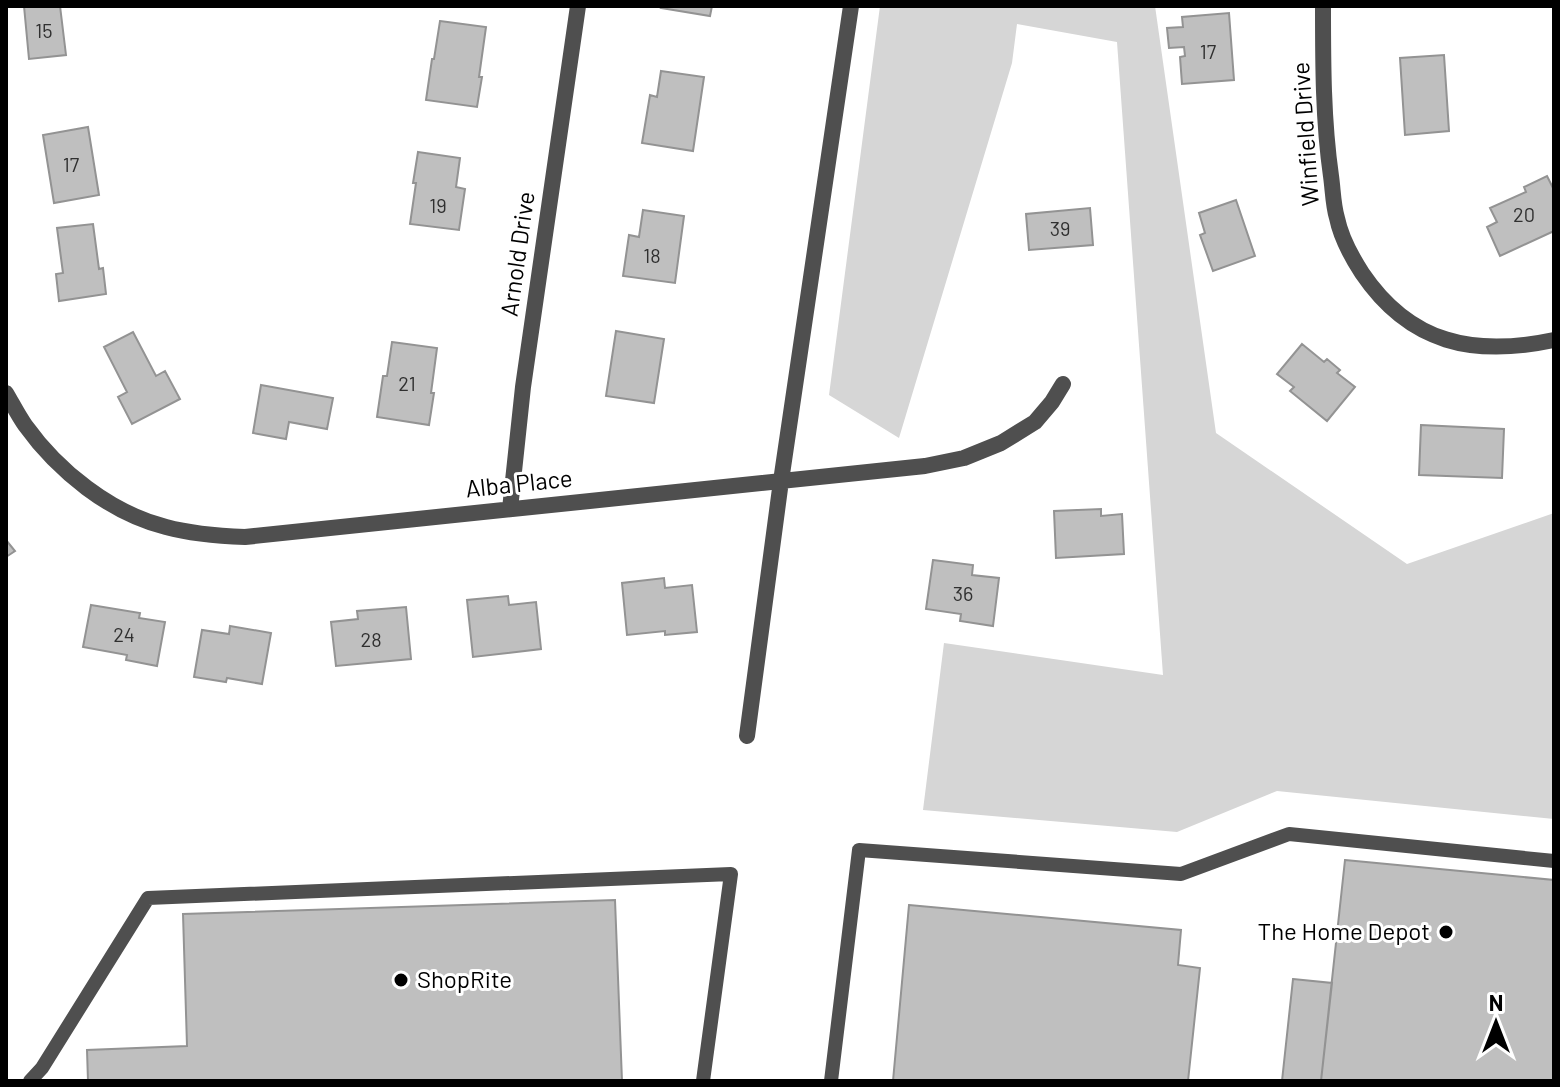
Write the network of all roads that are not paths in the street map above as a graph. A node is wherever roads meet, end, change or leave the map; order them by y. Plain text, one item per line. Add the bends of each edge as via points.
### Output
1 (578, 6) edge
2 (851, 6) edge
3 (1323, 6) edge
4 (1554, 340) edge
5 (1063, 384) dead end
6 (6, 393) edge
7 (781, 481) junction
8 (510, 509) junction
9 (747, 736) dead end
10 (1554, 861) edge
11 (30, 1081) edge
12 (703, 1081) edge
13 (831, 1081) edge

1 - 8 street, Arnold Drive
2 - 7 street
3 - 4 street, Winfield Drive via 1326,140 1337,219 1351,256 1373,289 1402,317 1446,341 1495,348
5 - 7 street, Alba Place via 1035,422 964,458
6 - 8 street, Alba Place via 46,452 78,481 109,502 166,527 245,537
7 - 8 street, Alba Place
7 - 9 street
10 - 13 lane via 1289,834 1181,874 859,850
11 - 12 lane via 148,898 731,874

